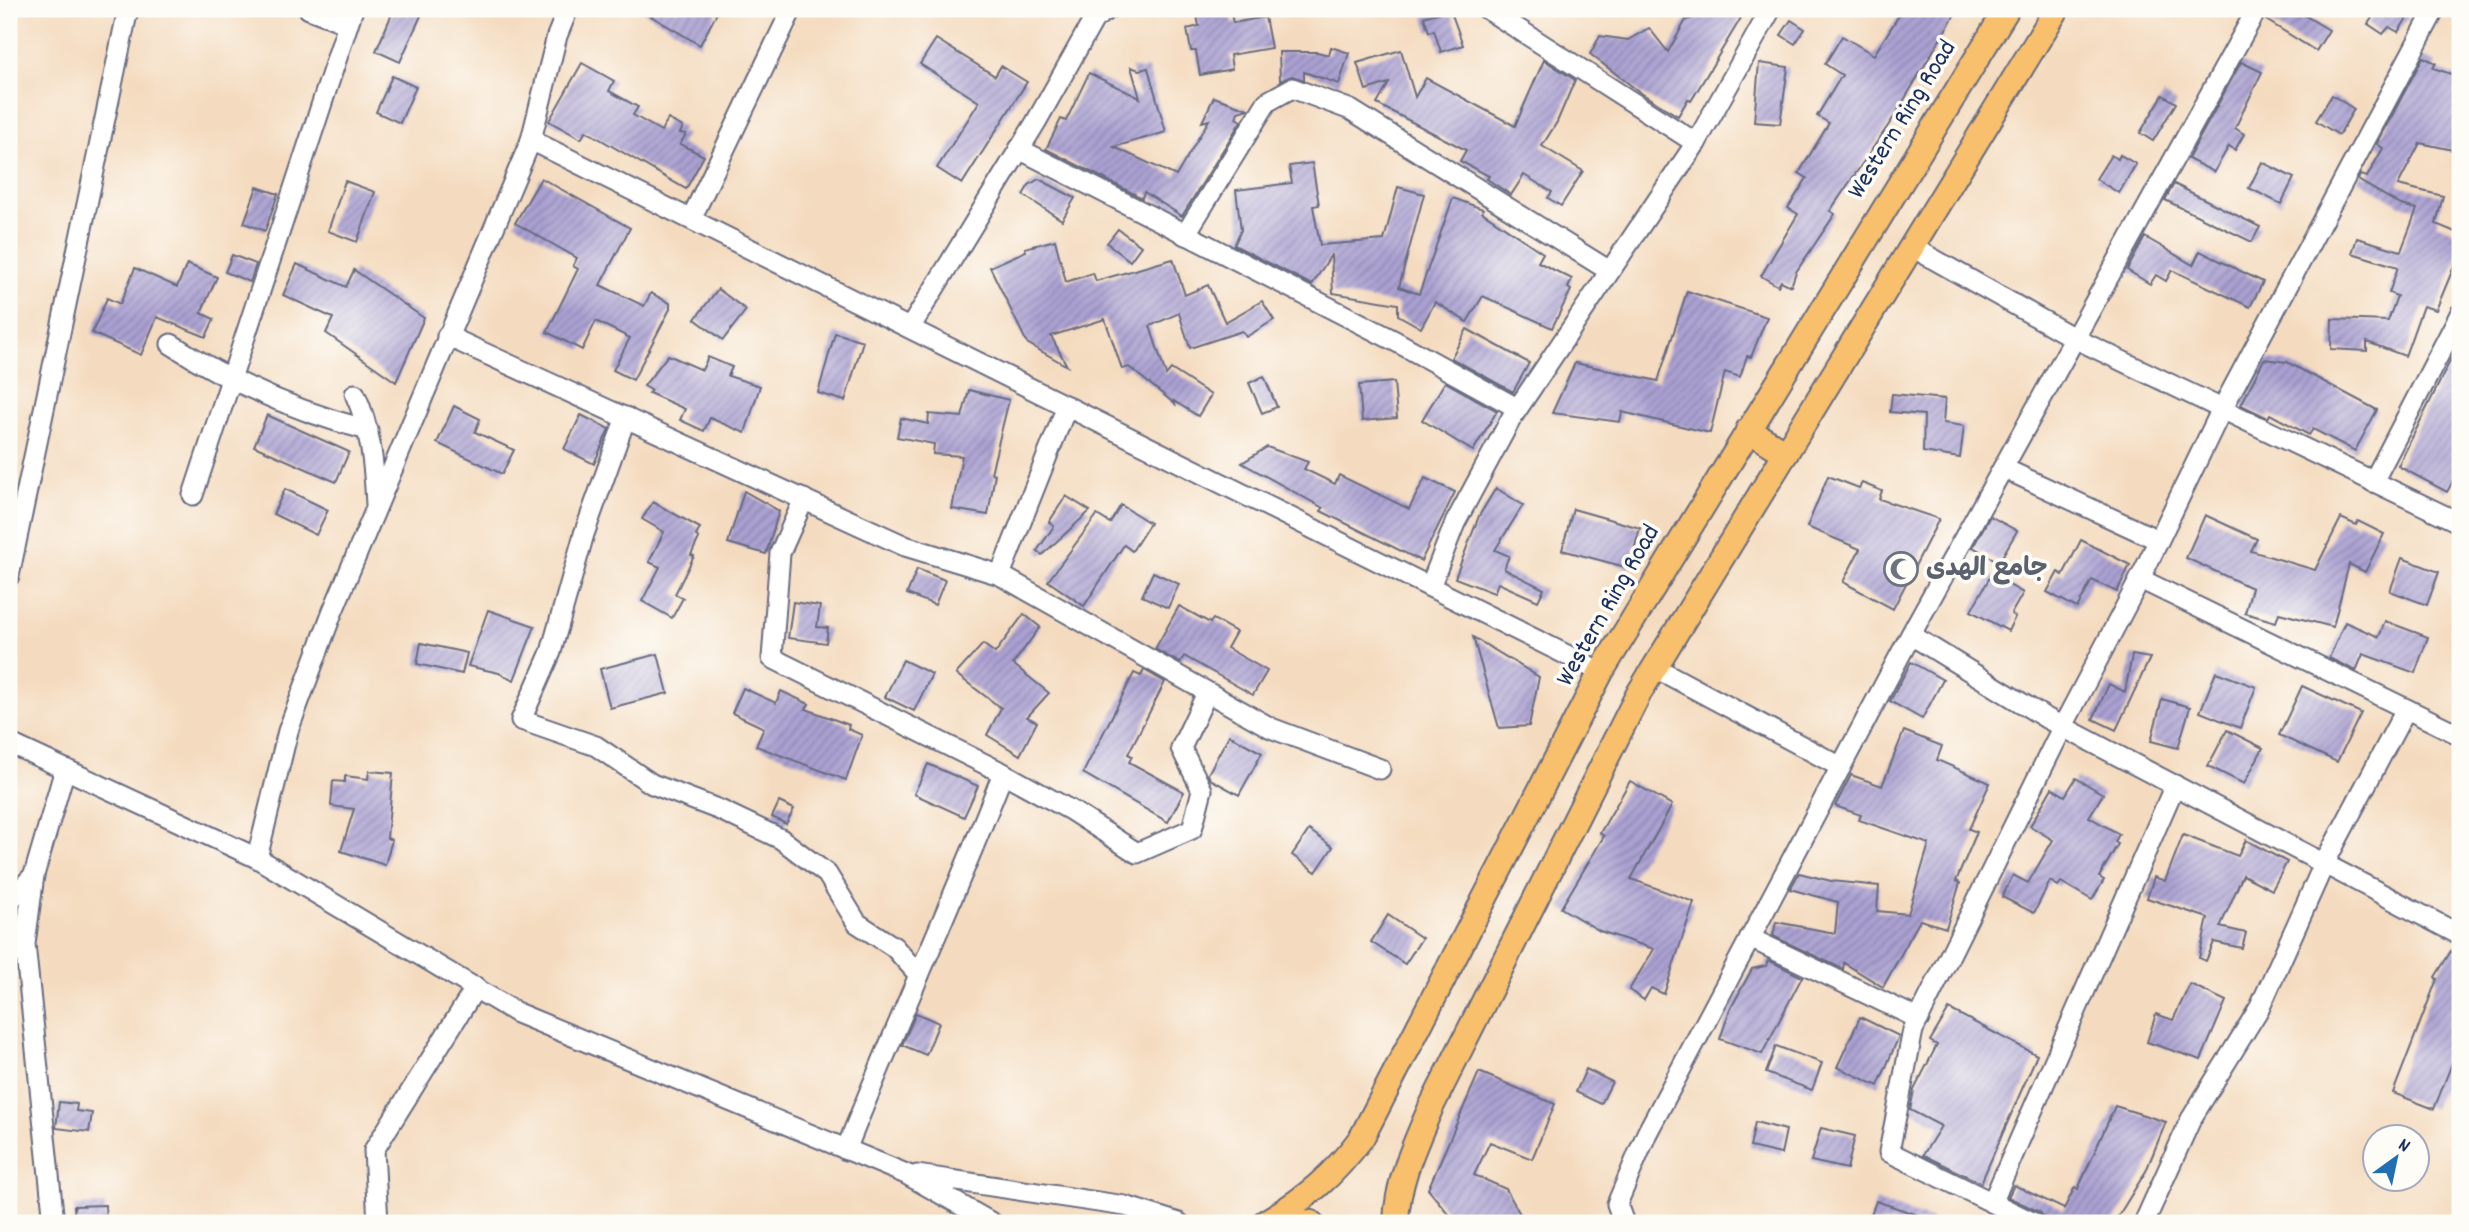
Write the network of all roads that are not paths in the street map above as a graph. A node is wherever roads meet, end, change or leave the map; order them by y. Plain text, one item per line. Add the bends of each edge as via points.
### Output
1 (128, 9) edge
2 (309, 9) edge
3 (568, 9) edge
4 (792, 9) edge
5 (1108, 9) edge
6 (1488, 9) edge
7 (1771, 9) edge
8 (2007, 9) edge
9 (2057, 9) edge
10 (2256, 9) edge
11 (2435, 9) edge
12 (351, 17) edge
13 (531, 140) junction
14 (1696, 143) junction
15 (1020, 149) junction
16 (691, 219) junction
17 (1185, 235) junction
18 (1912, 247) junction
19 (1608, 271) junction
20 (2460, 314) edge
21 (910, 328) junction
22 (447, 336) junction
23 (2074, 338) junction
24 (171, 344) dead end
25 (233, 379) junction
26 (355, 394) dead end
27 (1067, 406) junction
28 (1517, 408) junction
29 (2222, 409) junction
30 (626, 417) junction
31 (368, 430) junction
32 (1748, 430) junction
33 (1786, 453) junction
34 (2003, 468) junction
35 (2373, 482) junction
36 (193, 495) dead end
37 (804, 499) junction
38 (376, 509) junction
39 (2460, 523) edge
40 (2158, 540) junction
41 (1000, 575) junction
42 (9, 576) edge
43 (2140, 579) junction
44 (1430, 587) junction
45 (1911, 635) junction
46 (1654, 667) junction
47 (1601, 672) junction
48 (1207, 693) junction
49 (2406, 709) junction
50 (2063, 726) junction
51 (2460, 735) edge
52 (9, 743) edge
53 (1841, 767) junction
54 (65, 769) junction
55 (1380, 769) dead end
56 (1003, 773) junction
57 (2175, 785) junction
58 (257, 858) junction
59 (2324, 864) junction
60 (34, 875) junction
61 (9, 901) edge
62 (2460, 935) edge
63 (1750, 938) junction
64 (919, 975) junction
65 (476, 987) junction
66 (1919, 1018) junction
67 (846, 1150) junction
68 (906, 1174) junction
69 (1992, 1203) junction
70 (54, 1223) edge
71 (378, 1223) edge
72 (992, 1223) edge
73 (1179, 1223) edge
74 (1264, 1223) edge
75 (1278, 1223) edge
76 (1311, 1223) edge
77 (1396, 1223) edge
78 (1624, 1223) edge
79 (2034, 1223) edge
80 (2144, 1223) edge

1 - 42 street
2 - 12 street
3 - 13 street
4 - 16 street
5 - 15 street via 1094,19
6 - 14 street
7 - 14 street
8 - 32 main road, Western Ring Road
9 - 18 main road
10 - 23 street
11 - 29 street
12 - 25 street
13 - 16 street
13 - 22 street
14 - 19 street
15 - 17 street
15 - 21 street
16 - 21 street
17 - 19 street via 1266,102 1292,89 1351,110
17 - 28 street
18 - 23 street
18 - 33 main road
19 - 28 street
20 - 35 street
21 - 27 street
22 - 30 street
22 - 38 street
23 - 29 street
23 - 34 street
24 - 25 street
25 - 31 street via 330,421
25 - 36 street
26 - 31 street
27 - 41 street
27 - 44 street
28 - 44 street via 1455,523
29 - 35 street
29 - 40 street
30 - 37 street
30 - 64 street via 584,534 551,652 521,720 596,746 652,784 781,839 827,874 857,923 894,947
31 - 38 street
32 - 33 main road
32 - 47 main road, Western Ring Road
33 - 46 main road
34 - 40 street
34 - 45 street
35 - 39 street
37 - 41 street via 905,546
37 - 56 street via 780,553 772,658
38 - 58 street via 288,731
40 - 43 street
41 - 48 street
43 - 49 street
43 - 50 street
44 - 47 street
45 - 50 street
45 - 53 street
46 - 53 street
46 - 77 main road via 1431,1107 1396,1201
47 - 74 main road, Western Ring Road via 1362,1137 1337,1170 1301,1201
48 - 55 street via 1270,728
48 - 56 street via 1181,748 1202,790 1192,829 1138,853
49 - 51 street
49 - 59 street
50 - 57 street
50 - 66 street
52 - 54 street
53 - 63 street
54 - 58 street
54 - 60 street
56 - 64 street
57 - 59 street
57 - 69 street
58 - 65 street
59 - 62 street
59 - 80 street via 2260,1007 2191,1119
60 - 61 street
60 - 70 street via 25,944
63 - 66 street
63 - 78 street via 1647,1133 1617,1204
64 - 67 street
65 - 67 street via 517,1013
65 - 71 street via 374,1150
66 - 69 street via 1889,1152
67 - 68 street
68 - 72 street
68 - 73 street via 1125,1206
69 - 79 street
75 - 76 main road

